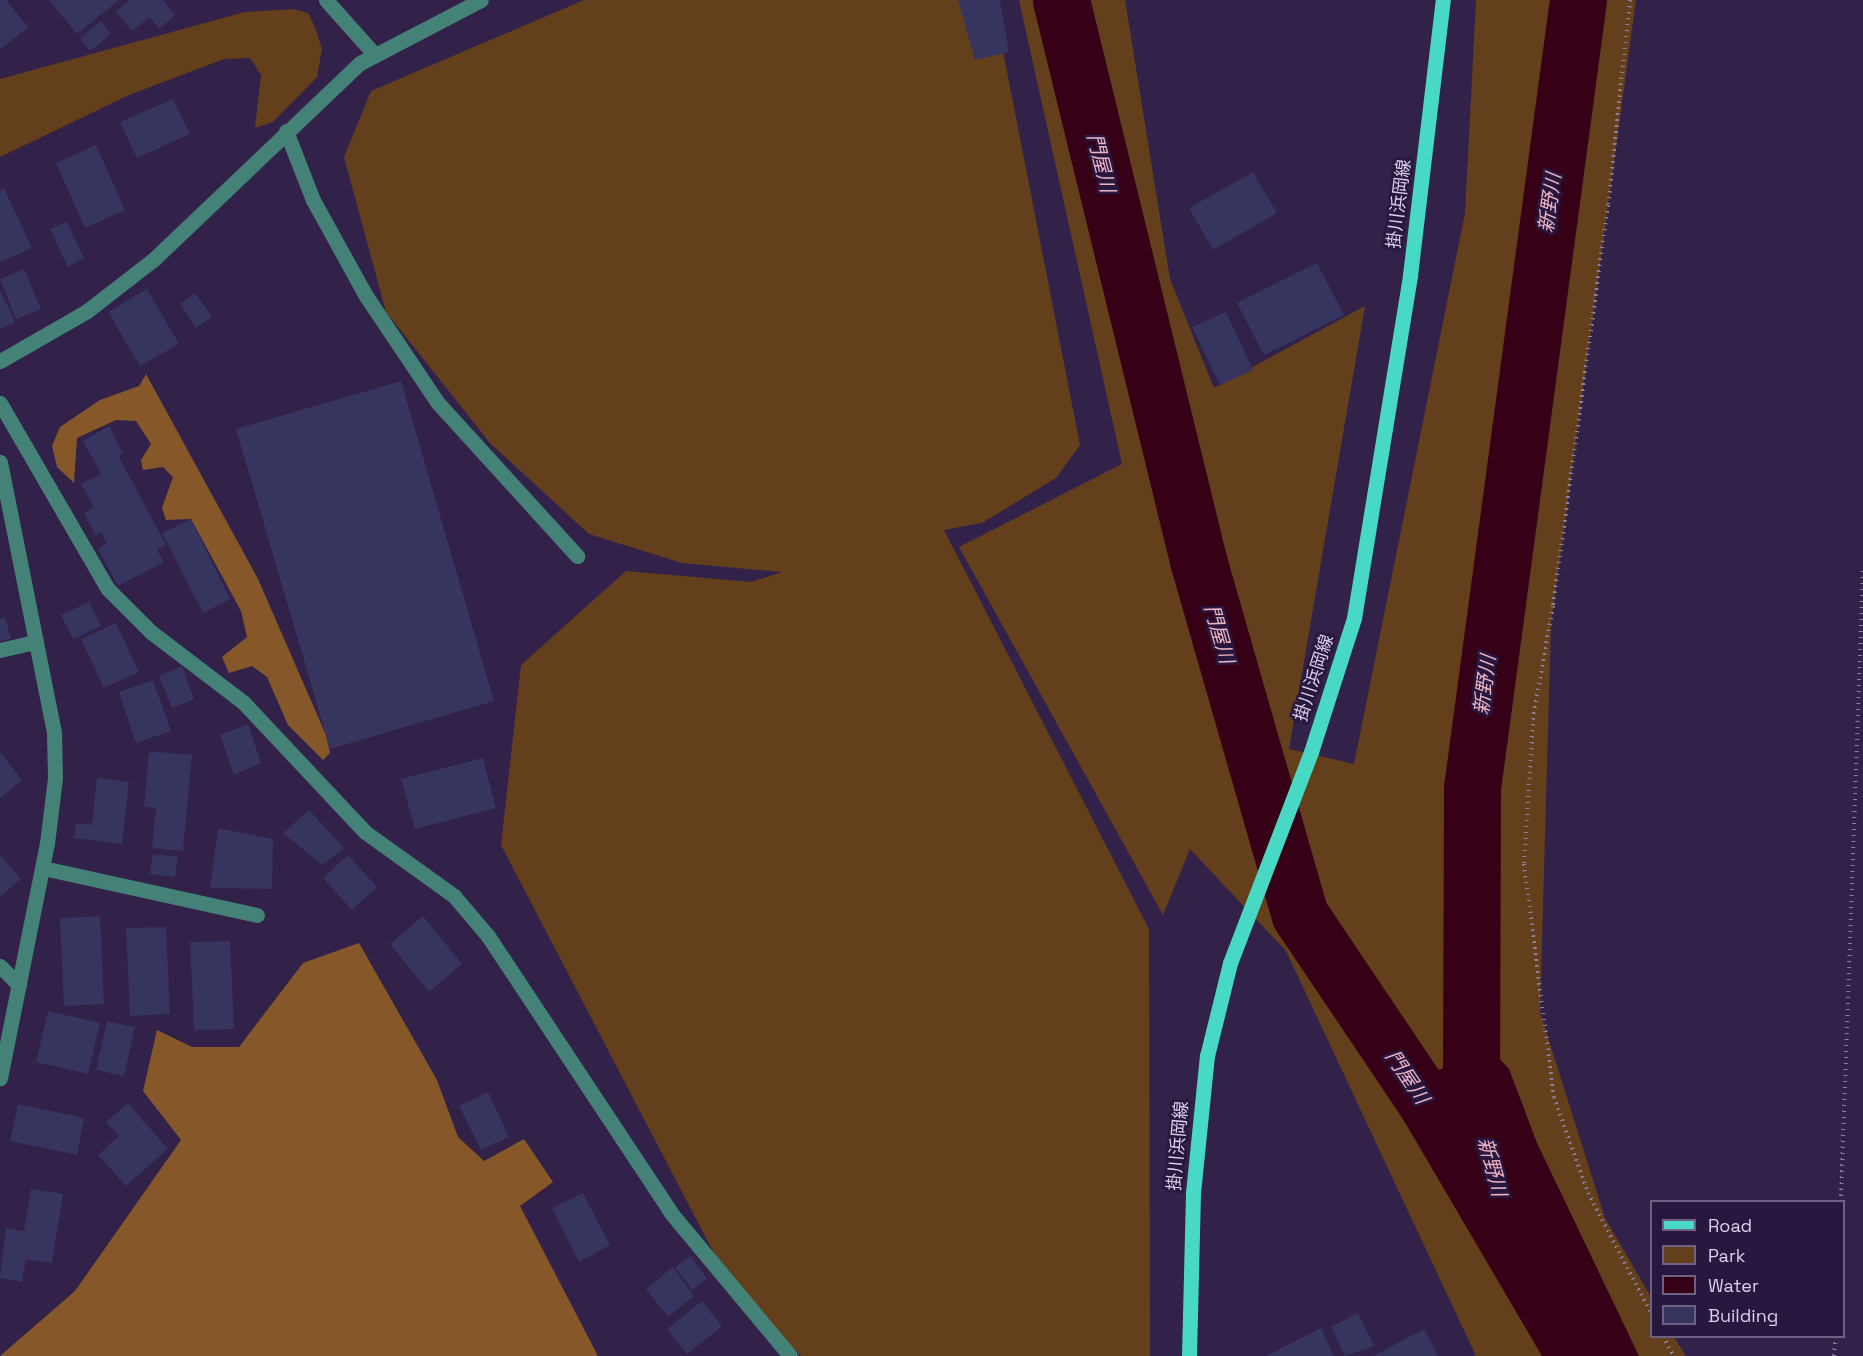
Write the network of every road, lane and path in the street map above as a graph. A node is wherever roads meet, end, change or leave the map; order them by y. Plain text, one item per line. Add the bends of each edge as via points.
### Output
1 (326, 0) edge
2 (1443, 0) edge
3 (1630, 0) edge
4 (477, 1) edge
5 (375, 55) junction
6 (286, 131) junction
7 (0, 361) edge
8 (0, 403) edge
9 (0, 462) edge
10 (577, 556) dead end
11 (1863, 566) edge
12 (36, 642) junction
13 (0, 650) edge
14 (43, 868) junction
15 (257, 915) dead end
16 (0, 966) edge
17 (19, 985) junction
18 (0, 1078) edge
19 (1841, 1200) edge
20 (1650, 1311) edge
21 (1664, 1338) edge
22 (1836, 1338) edge
23 (790, 1356) edge
24 (1189, 1356) edge
25 (1673, 1356) edge
26 (1834, 1356) edge

1 - 5 street
2 - 24 main road, 掛川浜岡線 via 1410,275 1354,618 1311,752 1230,963 1207,1056 1193,1193
3 - 20 path via 1608,205 1553,606 1533,718 1524,864 1554,1097 1588,1193
4 - 5 street
5 - 6 street
6 - 7 street via 154,259 87,311
6 - 10 street via 313,200 366,296 438,404
8 - 23 street via 108,589 151,632 243,702 365,832 454,896 488,936 672,1213
9 - 12 street
11 - 19 path
12 - 13 street
12 - 14 street via 54,733 55,778
14 - 15 street
14 - 17 street
16 - 17 street
17 - 18 street
21 - 25 path
22 - 26 path

